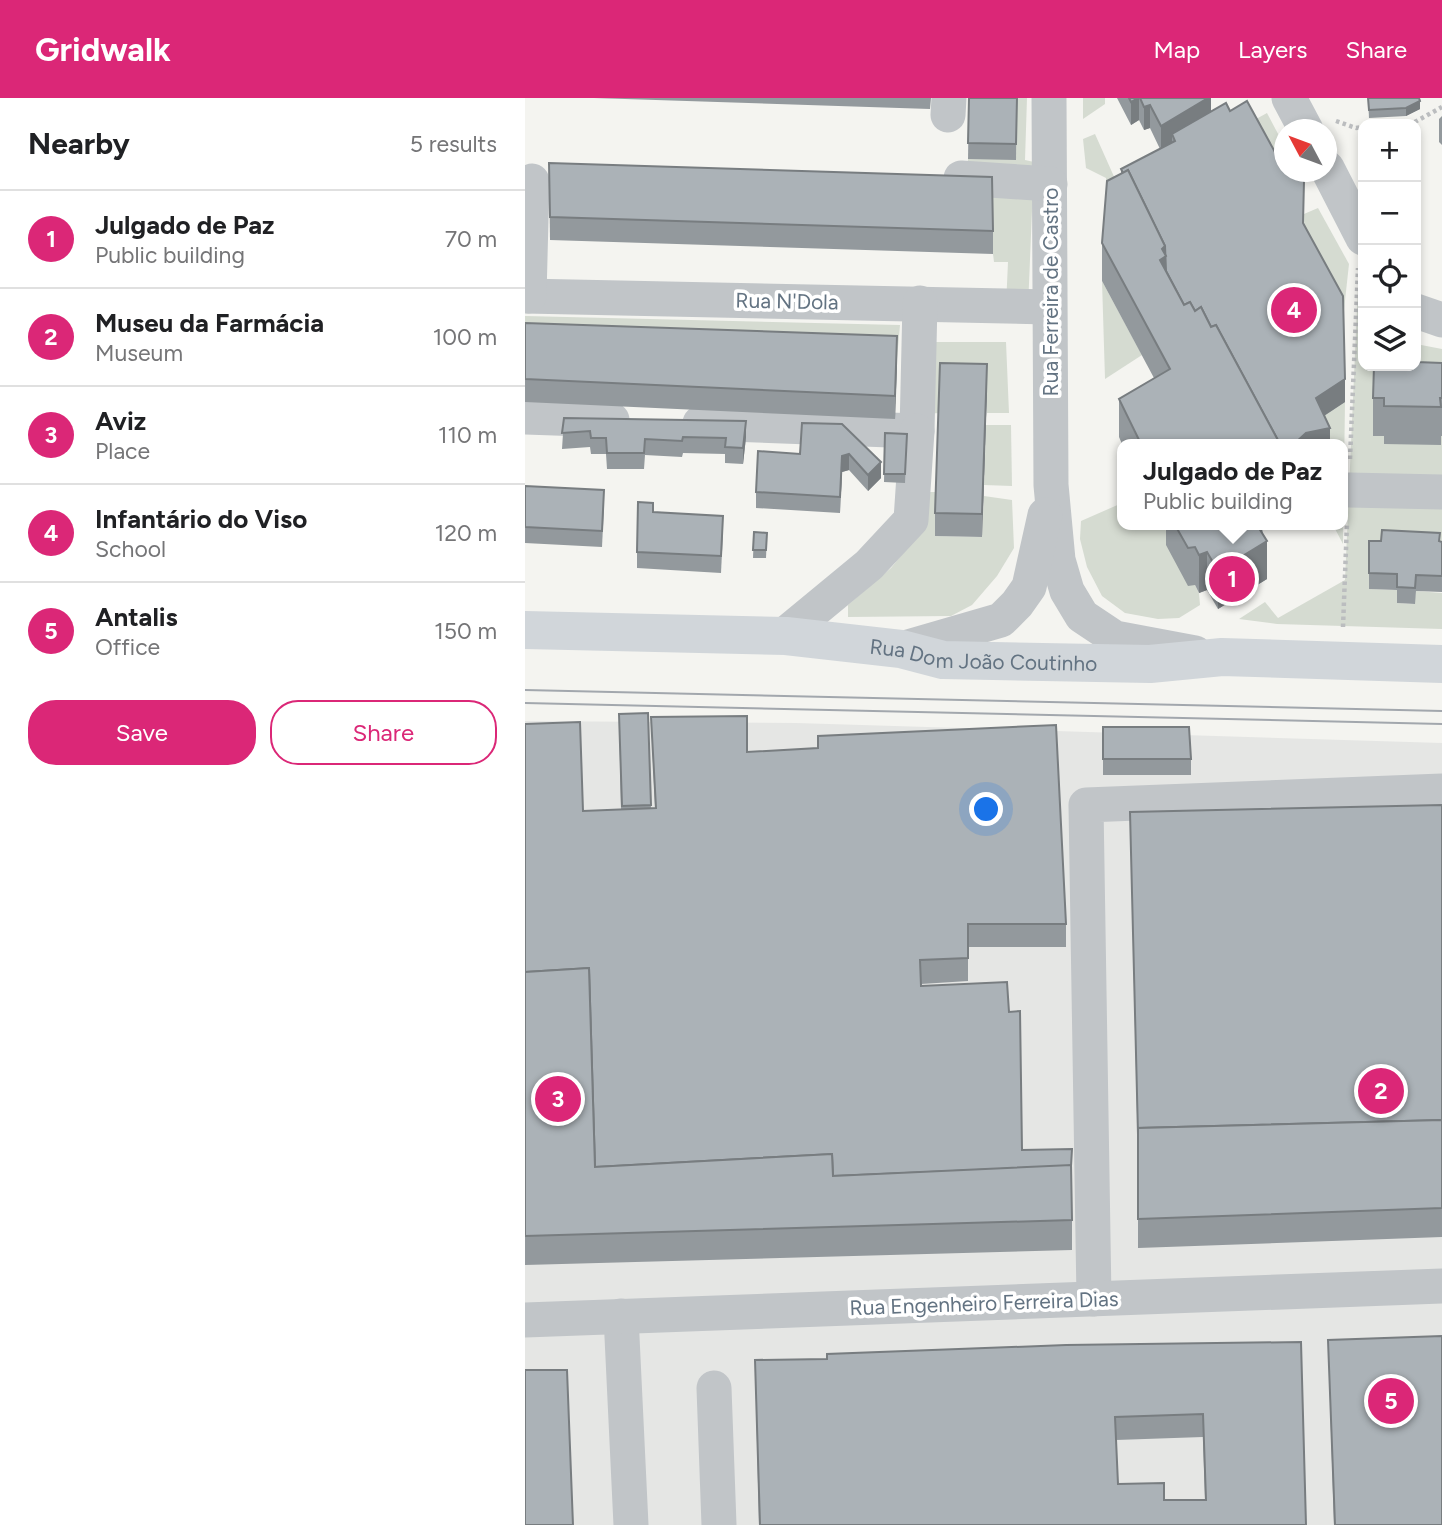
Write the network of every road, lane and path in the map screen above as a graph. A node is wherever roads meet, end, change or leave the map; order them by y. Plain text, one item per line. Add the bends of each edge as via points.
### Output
1 (1049, 98) edge
2 (1442, 107) edge
3 (1420, 119) edge
4 (961, 178) edge
5 (532, 181) dead end
6 (1334, 182) edge
7 (1050, 184) junction
8 (1358, 227) edge
9 (1358, 274) edge
10 (527, 296) edge
11 (920, 303) junction
12 (1049, 307) junction
13 (1421, 313) edge
14 (1442, 320) edge
15 (525, 417) edge
16 (917, 431) junction
17 (1051, 485) junction
18 (1349, 490) junction
19 (1442, 492) edge
20 (1348, 514) edge
21 (1347, 530) edge
22 (525, 630) edge
23 (783, 636) junction
24 (901, 649) junction
25 (1222, 657) junction
26 (1342, 660) junction
27 (1442, 664) edge
28 (1442, 791) edge
29 (1442, 1286) edge
30 (1094, 1299) junction
31 (621, 1316) junction
32 (525, 1320) edge
33 (714, 1388) dead end
34 (631, 1525) edge
35 (719, 1525) edge

1 - 7 street, Rua Ferreira de Castro
2 - 3 path
4 - 7 street
5 - 10 street
6 - 8 street
7 - 12 street, Rua Ferreira de Castro
9 - 18 path
10 - 11 street, Rua N'Dola
11 - 12 street, Rua N'Dola
11 - 16 street
12 - 17 street, Rua Ferreira de Castro
13 - 14 street
15 - 16 street
16 - 23 street via 911,520 870,565
17 - 24 street, Rua Ferreira de Castro via 1028,587 1017,604 1001,620
17 - 25 street, Rua Ferreira de Castro via 1058,559 1067,591 1082,616 1115,638
18 - 19 street
18 - 20 path
21 - 26 path
22 - 23 main road, Rua Dom João Coutinho
23 - 24 main road, Rua Dom João Coutinho
24 - 25 main road, Rua Dom João Coutinho via 943,660 1150,664
25 - 26 main road, Rua Dom João Coutinho
26 - 27 main road, Rua Dom João Coutinho
28 - 30 street via 1086,804
29 - 30 street, Rua Engenheiro Ferreira Dias
30 - 31 street, Rua Engenheiro Ferreira Dias
31 - 32 street, Rua Engenheiro Ferreira Dias
31 - 34 street
33 - 35 street

